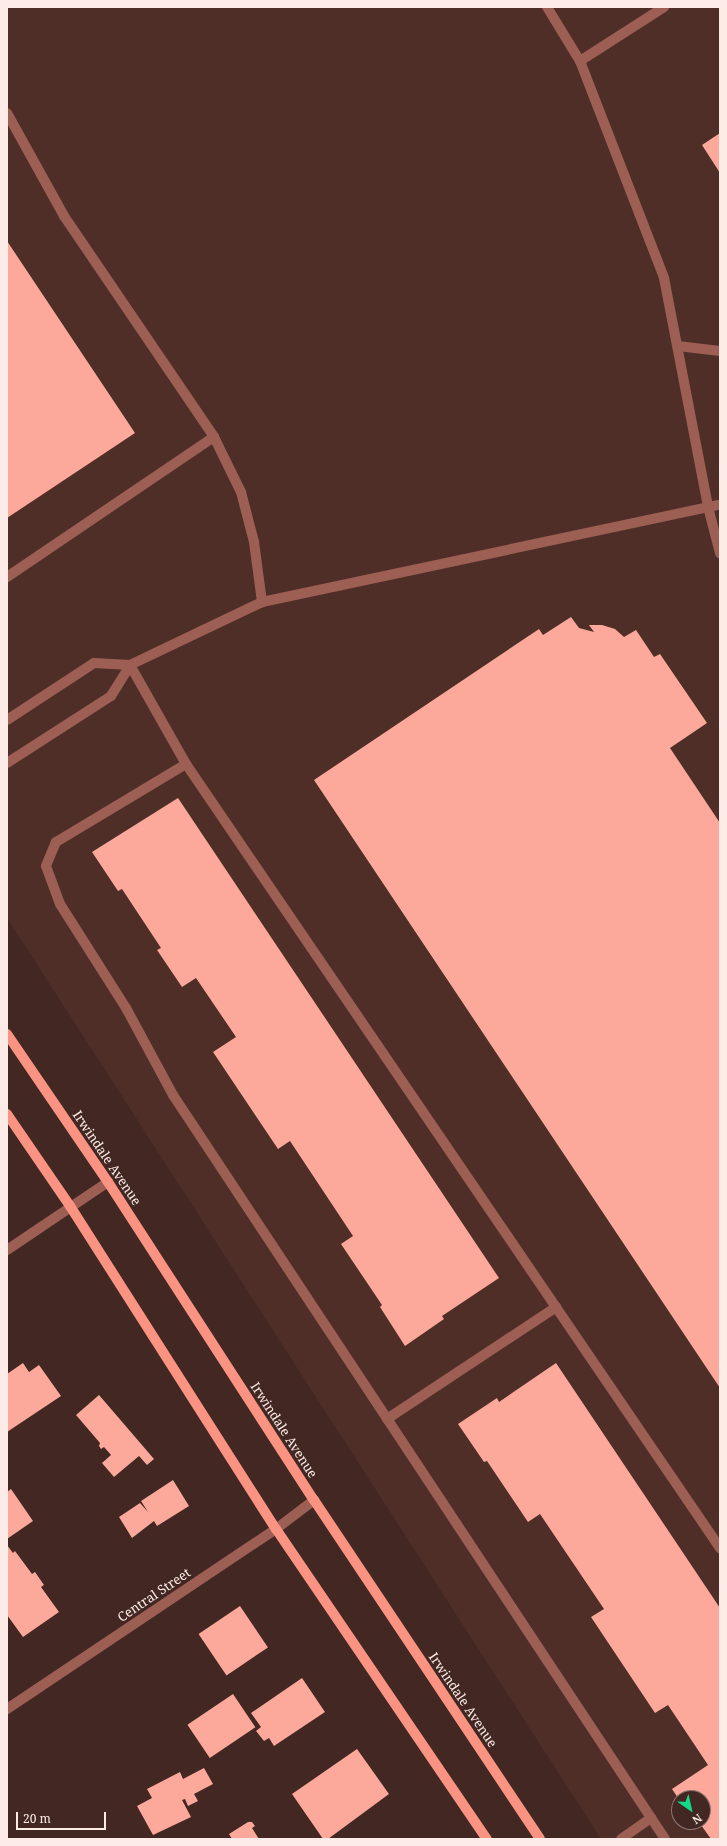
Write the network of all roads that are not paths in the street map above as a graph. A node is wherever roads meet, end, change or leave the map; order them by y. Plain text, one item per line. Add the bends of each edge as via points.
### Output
1 (547, 7) edge
2 (664, 7) edge
3 (580, 61) junction
4 (7, 113) edge
5 (678, 346) junction
6 (720, 351) edge
7 (214, 437) junction
8 (720, 505) edge
9 (708, 507) junction
10 (720, 553) edge
11 (7, 577) edge
12 (262, 602) junction
13 (130, 665) junction
14 (7, 720) edge
15 (7, 764) edge
16 (186, 764) junction
17 (7, 1034) edge
18 (7, 1114) edge
19 (108, 1182) junction
20 (70, 1206) junction
21 (7, 1250) edge
22 (556, 1307) junction
23 (388, 1419) junction
24 (314, 1500) junction
25 (276, 1529) junction
26 (720, 1548) edge
27 (7, 1709) edge
28 (651, 1818) junction
29 (487, 1839) edge
30 (540, 1839) edge
31 (621, 1839) edge
32 (665, 1839) edge

1 - 3 street
2 - 3 street
3 - 5 street via 664,278
4 - 7 street via 64,216
5 - 6 street
5 - 9 street
7 - 11 street
7 - 12 street via 241,492 254,542
8 - 9 street
9 - 10 street
9 - 12 street
12 - 13 street
13 - 14 street via 94,663
13 - 15 street via 111,696
13 - 16 street
16 - 22 street
16 - 23 street via 56,842 46,866 60,904 126,1008 173,1095
17 - 19 main road, Irwindale Avenue
18 - 20 main road
19 - 20 street
19 - 24 main road, Irwindale Avenue
20 - 21 street
20 - 25 main road
22 - 23 street
22 - 26 street
23 - 28 street
24 - 25 street, Central Street
24 - 30 main road, Irwindale Avenue
25 - 27 street, Central Street
25 - 29 main road
28 - 31 street
28 - 32 street

